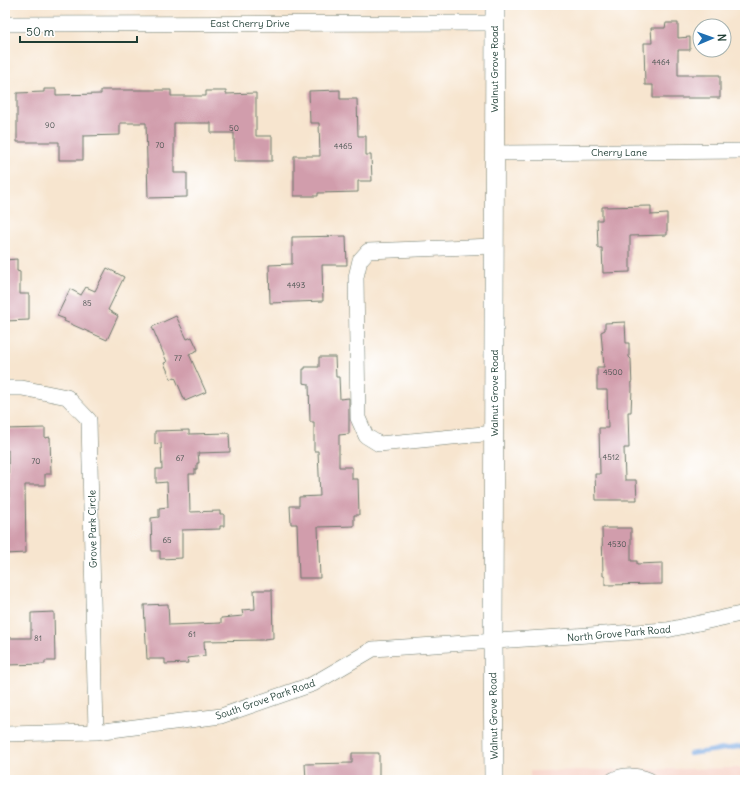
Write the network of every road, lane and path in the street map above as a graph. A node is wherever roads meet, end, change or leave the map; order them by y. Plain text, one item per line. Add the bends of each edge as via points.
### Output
1 (495, 14) edge
2 (5, 24) edge
3 (745, 151) edge
4 (494, 153) junction
5 (494, 246) junction
6 (5, 388) edge
7 (494, 433) junction
8 (745, 613) edge
9 (493, 642) junction
10 (96, 732) junction
11 (5, 734) edge
12 (494, 780) edge
13 (613, 780) edge
14 (649, 780) edge

1 - 2 street, East Cherry Drive
1 - 4 main road, Walnut Grove Road
3 - 4 street, Cherry Lane
4 - 5 main road, Walnut Grove Road
5 - 7 main road, Walnut Grove Road
5 - 7 street via 368,251 360,260 356,277 358,418 366,436 379,444
6 - 10 street, Grove Park Circle via 22,388 67,396 89,420
7 - 9 main road, Walnut Grove Road
8 - 9 street, North Grove Park Road via 667,630
9 - 10 street, South Grove Park Road via 373,649 313,684 221,716
9 - 12 main road, Walnut Grove Road
10 - 11 street, South Grove Park Road
13 - 14 street via 619,776 641,776

